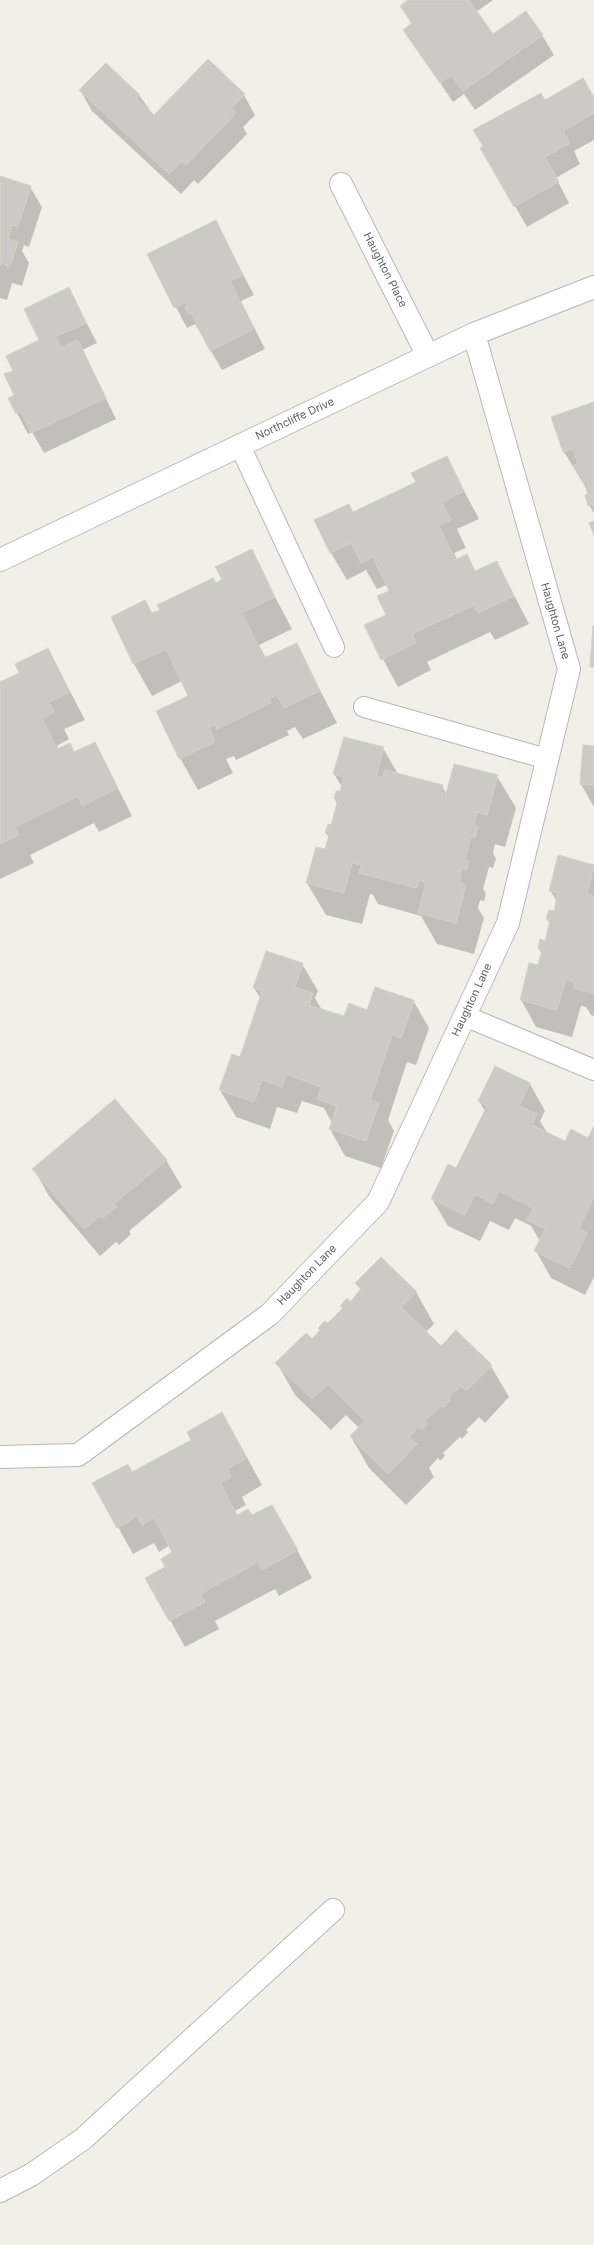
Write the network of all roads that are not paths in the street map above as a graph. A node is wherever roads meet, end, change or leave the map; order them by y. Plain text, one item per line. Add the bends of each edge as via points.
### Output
1 (341, 184) dead end
2 (594, 287) edge
3 (474, 334) junction
4 (428, 356) junction
5 (240, 446) junction
6 (0, 560) edge
7 (334, 647) dead end
8 (364, 707) dead end
9 (547, 759) junction
10 (465, 1016) junction
11 (594, 1070) edge
12 (0, 1457) edge
13 (333, 1910) dead end
14 (0, 2191) edge

1 - 4 street, Haughton Place
2 - 3 street, Northcliffe Drive
3 - 4 street, Northcliffe Drive
3 - 9 street, Haughton Lane via 569,669
4 - 5 street, Northcliffe Drive
5 - 6 street, Northcliffe Drive
5 - 7 lane
8 - 9 lane
9 - 10 street, Haughton Lane via 508,923
10 - 11 lane
10 - 12 street, Haughton Lane via 378,1202 270,1314 78,1455
13 - 14 street via 83,2139 31,2174

